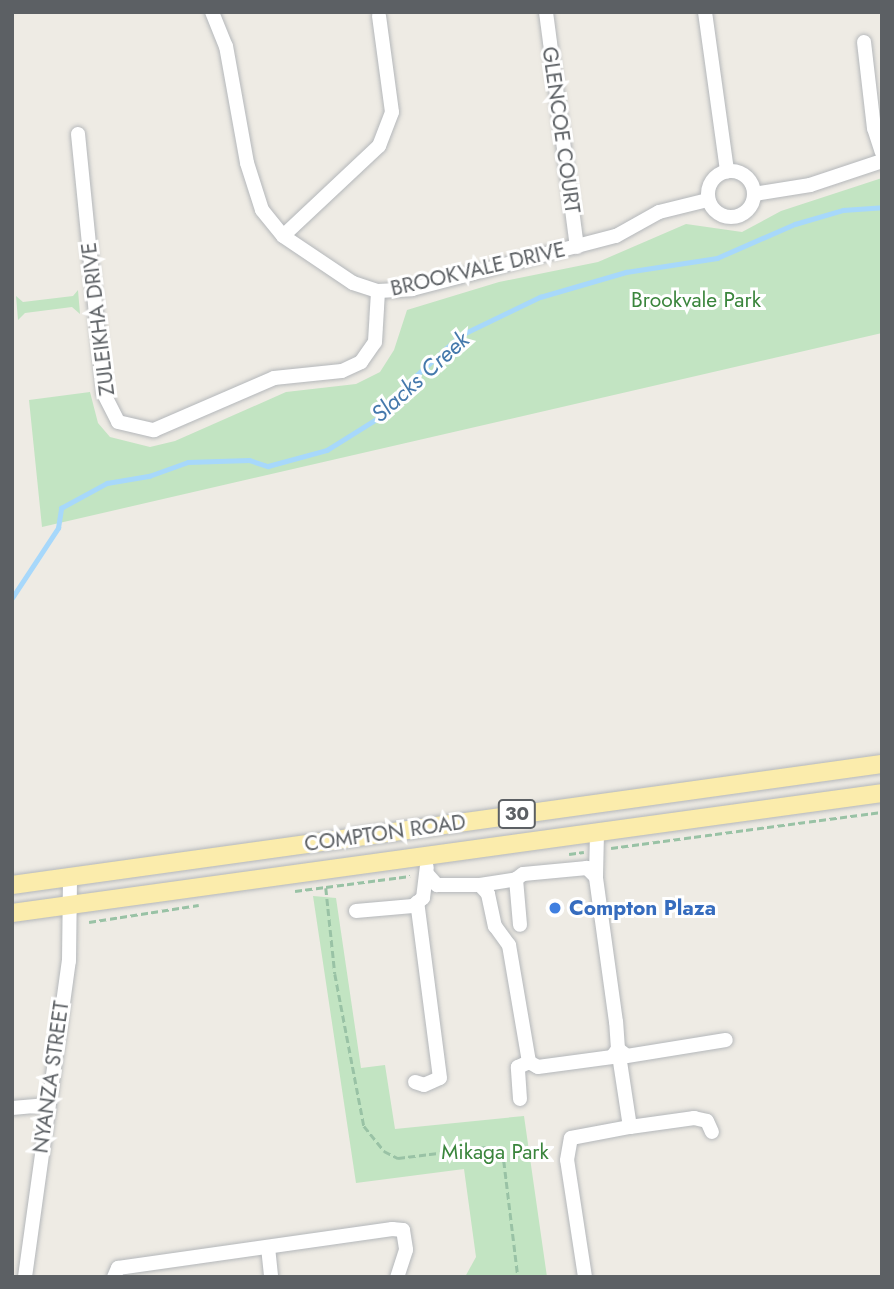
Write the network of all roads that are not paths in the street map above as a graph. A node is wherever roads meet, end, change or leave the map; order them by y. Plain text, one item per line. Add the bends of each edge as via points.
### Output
1 (212, 12) edge
2 (545, 12) edge
3 (705, 12) edge
4 (379, 16) dead end
5 (864, 42) dead end
6 (78, 134) dead end
7 (882, 152) edge
8 (882, 161) edge
9 (727, 172) junction
10 (754, 194) junction
11 (708, 200) junction
12 (283, 236) junction
13 (577, 247) junction
14 (378, 291) junction
15 (882, 764) edge
16 (882, 793) edge
17 (597, 832) junction
18 (427, 855) junction
19 (426, 874) junction
20 (70, 877) junction
21 (596, 877) junction
22 (516, 879) junction
23 (12, 885) edge
24 (480, 885) junction
25 (417, 902) junction
26 (72, 905) junction
27 (356, 911) dead end
28 (12, 913) edge
29 (520, 925) dead end
30 (726, 1040) dead end
31 (618, 1049) junction
32 (529, 1062) junction
33 (415, 1082) dead end
34 (520, 1099) dead end
35 (46, 1105) junction
36 (12, 1108) edge
37 (630, 1127) junction
38 (712, 1132) dead end
39 (268, 1247) junction
40 (25, 1277) edge
41 (114, 1277) edge
42 (271, 1277) edge
43 (397, 1277) edge
44 (585, 1277) edge

1 - 12 street, BROOKVALE DRIVE via 226,46 254,185 262,210
2 - 13 street, GLENCOE COURT
3 - 9 street
4 - 12 street via 392,111 379,146
5 - 7 street via 874,128
6 - 14 street, ZULEIKHA DRIVE via 104,394 118,422 154,430 274,378 342,371 361,362 374,342
8 - 10 street via 810,185
9 - 10 street via 749,179
9 - 11 street via 714,178
10 - 11 street via 750,208 738,217 716,212
11 - 13 street, BROOKVALE DRIVE via 660,212 631,230
12 - 14 street, BROOKVALE DRIVE via 353,283
13 - 14 street, BROOKVALE DRIVE via 489,265 412,289
15 - 20 main road, COMPTON ROAD / 30
16 - 17 main road, COMPTON ROAD / 30
17 - 18 main road, COMPTON ROAD / 30
17 - 21 street
18 - 19 street
18 - 26 main road, COMPTON ROAD / 30
19 - 24 street via 437,885
19 - 25 street via 423,898
20 - 23 main road, COMPTON ROAD / 30
20 - 26 street, NYANZA STREET
21 - 22 street via 587,868 574,872 540,869
21 - 31 street
22 - 24 street
22 - 29 street
24 - 32 street via 488,894 495,926 509,945
25 - 27 street
25 - 33 street via 439,1078 424,1085
26 - 28 main road, COMPTON ROAD / 30
26 - 35 street, NYANZA STREET via 69,961
30 - 31 street via 627,1056
31 - 32 street via 612,1057 538,1067
31 - 37 street
32 - 34 street via 518,1067
35 - 36 street
35 - 40 street, NYANZA STREET
37 - 38 street via 694,1118 707,1121
37 - 44 street via 571,1138 567,1160
39 - 41 street via 118,1268
39 - 42 street
39 - 43 street via 403,1230 406,1250

